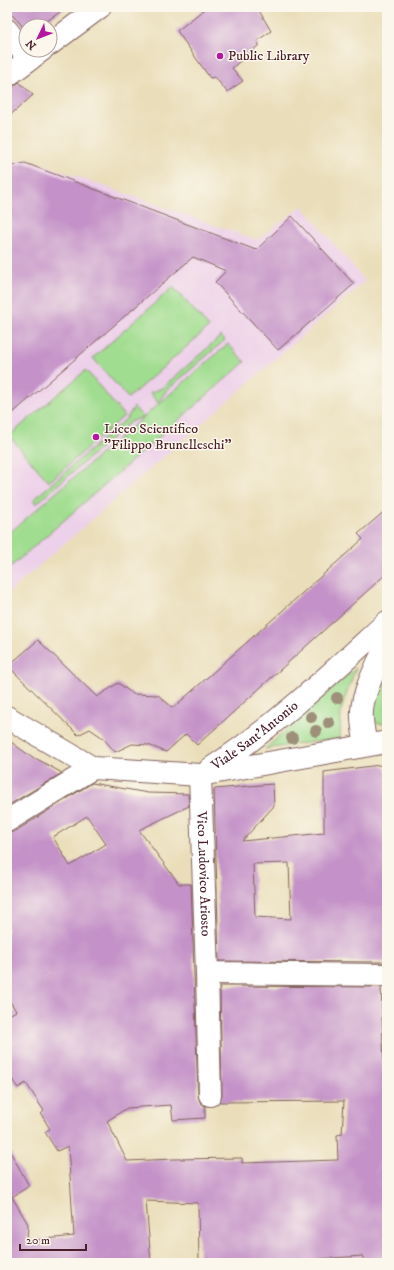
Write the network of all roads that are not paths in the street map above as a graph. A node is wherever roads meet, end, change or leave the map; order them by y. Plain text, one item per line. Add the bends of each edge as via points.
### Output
1 (100, 7) edge
2 (7, 30) edge
3 (58, 38) edge
4 (18, 39) edge
5 (32, 58) edge
6 (7, 76) edge
7 (387, 622) edge
8 (387, 643) edge
9 (7, 717) edge
10 (376, 743) edge
11 (94, 768) junction
12 (200, 775) junction
13 (7, 820) edge
14 (207, 973) junction
15 (387, 975) edge
16 (210, 1095) dead end

1 - 3 street
2 - 4 street
5 - 6 street
7 - 12 street, Viale Sant'Antonio via 286,713
8 - 10 street via 370,681 362,712
9 - 11 street, Viale Sant'Antonio
10 - 12 street
11 - 12 street, Viale Sant'Antonio
11 - 13 street
12 - 14 street, Vico Ludovico Ariosto
14 - 15 street
14 - 16 street, Vico Ludovico Ariosto

